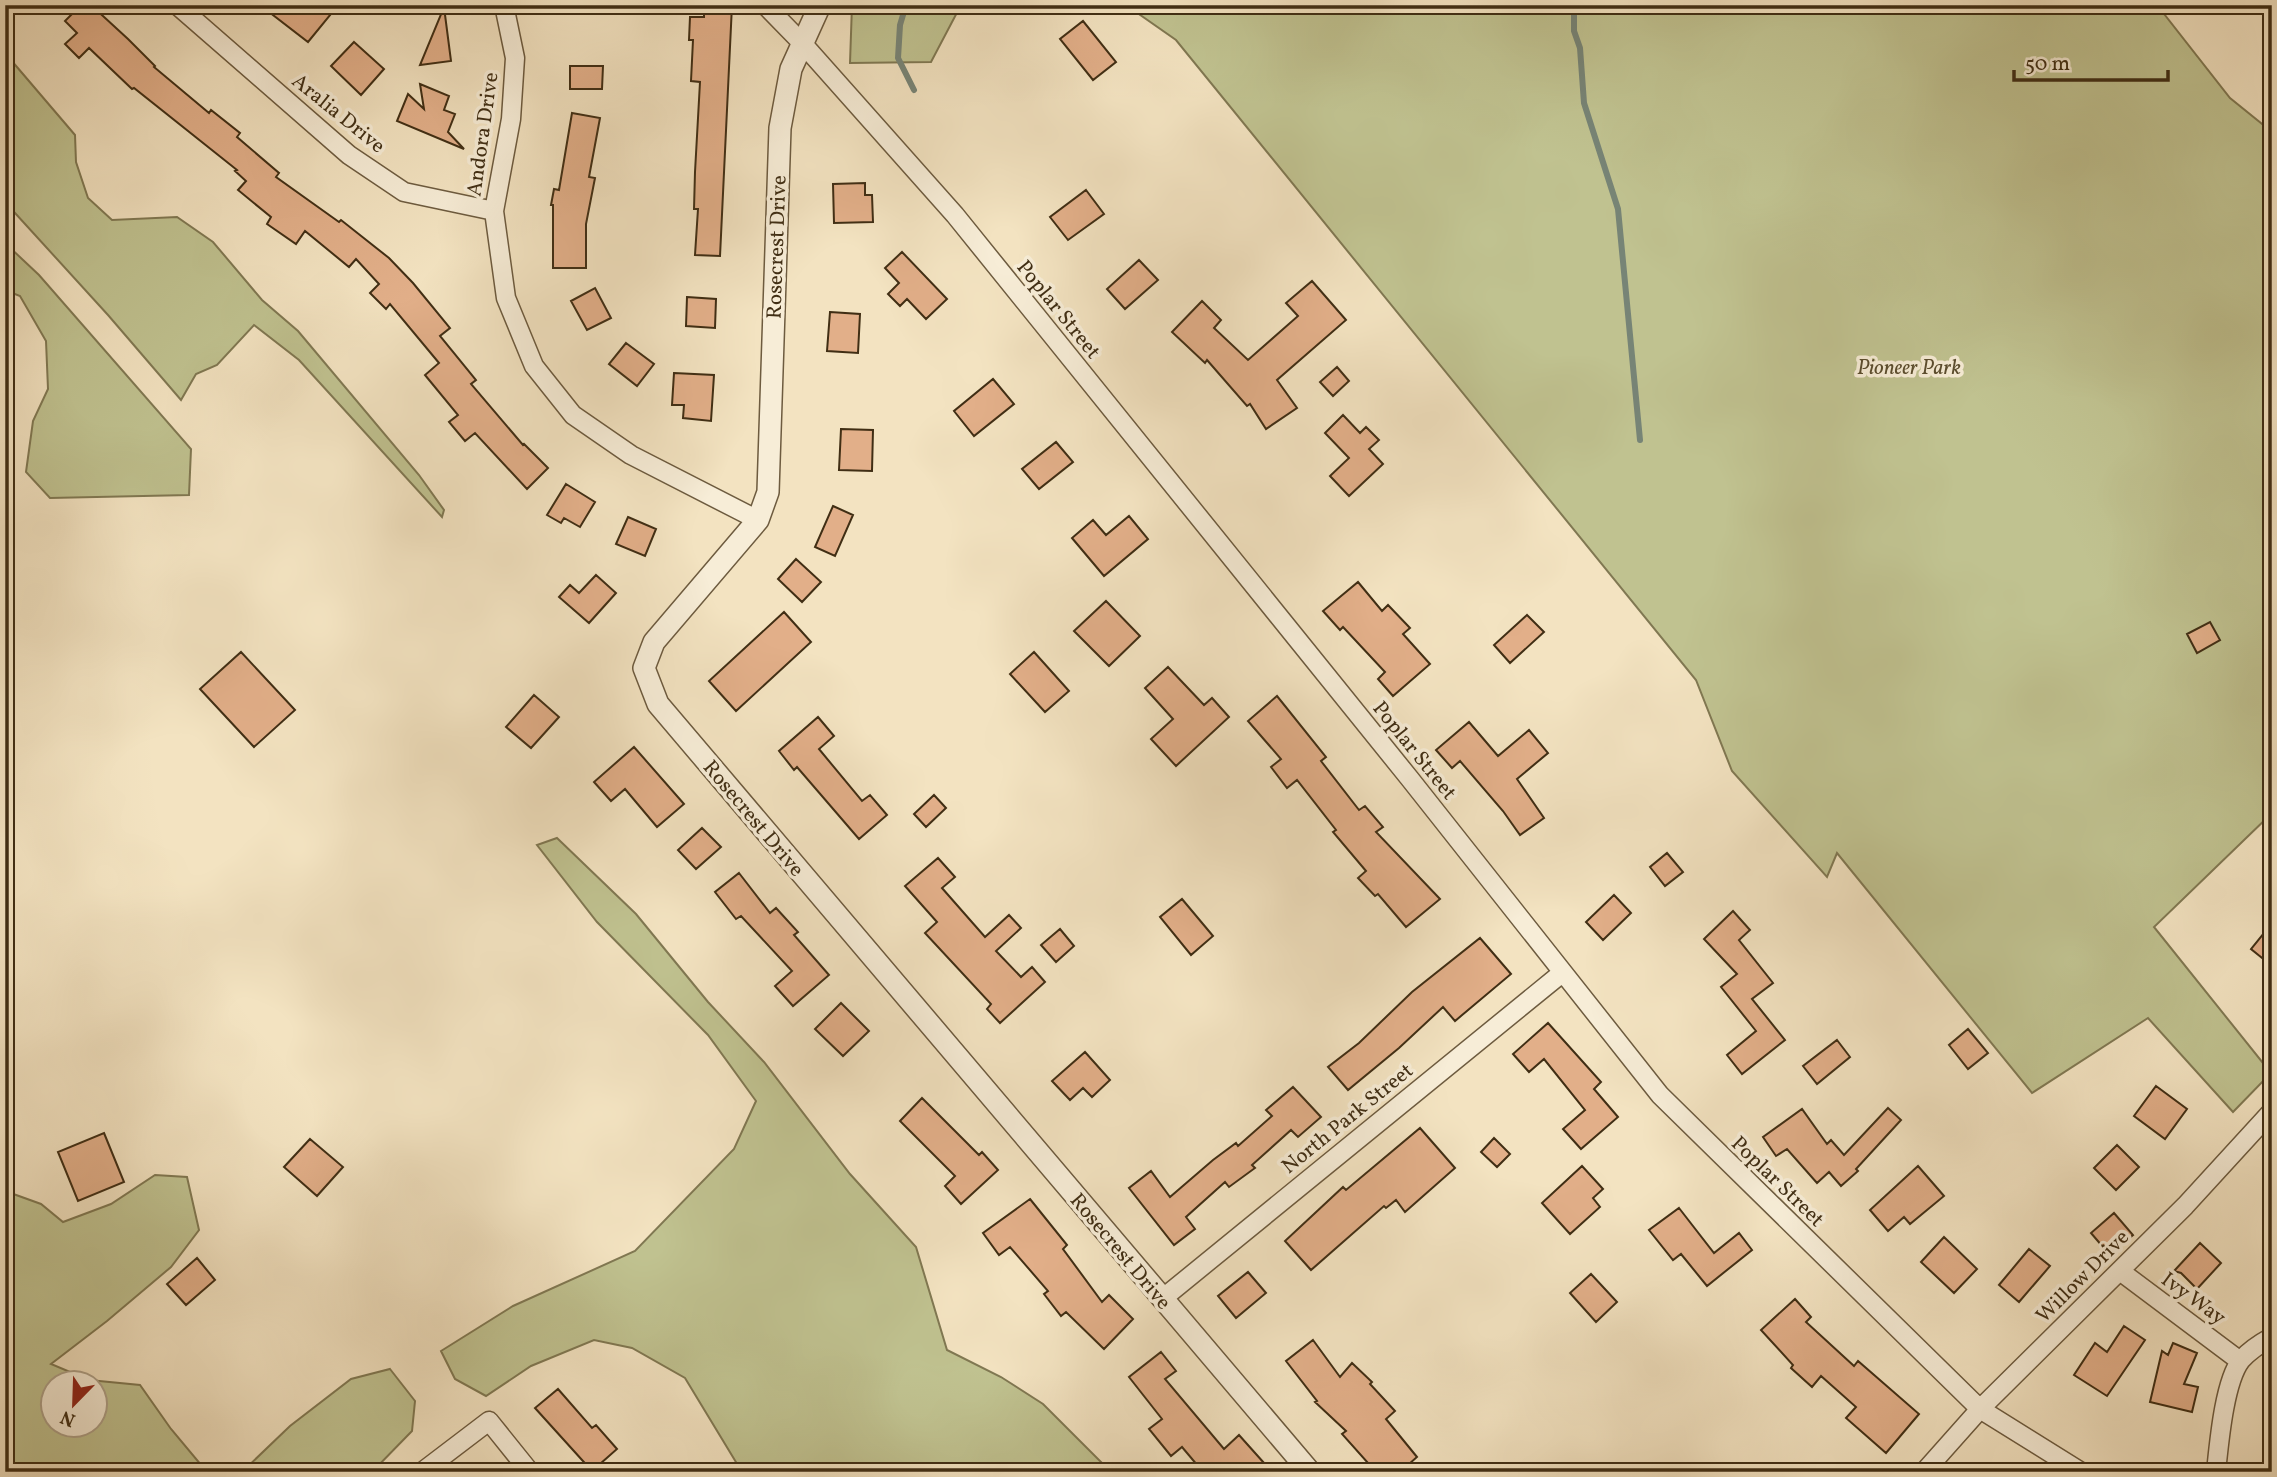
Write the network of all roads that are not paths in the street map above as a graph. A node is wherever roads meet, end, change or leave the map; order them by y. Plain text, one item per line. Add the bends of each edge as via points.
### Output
1 (177, 5) edge
2 (504, 5) edge
3 (765, 5) edge
4 (820, 5) edge
5 (803, 44) junction
6 (495, 211) junction
7 (758, 520) junction
8 (1562, 972) junction
9 (2272, 1111) edge
10 (2120, 1271) junction
11 (1162, 1299) junction
12 (2272, 1338) edge
13 (2241, 1361) junction
14 (1980, 1409) junction
15 (422, 1472) edge
16 (530, 1472) edge
17 (1310, 1472) edge
18 (1924, 1472) edge
19 (2081, 1472) edge
20 (2216, 1472) edge

1 - 6 street, Aralia Drive via 349,155 404,192
2 - 6 street, Andora Drive via 515,58 511,119
3 - 5 street, Poplar Street
4 - 5 street, Rosecrest Drive
5 - 7 street, Rosecrest Drive via 792,69 780,128 768,492
5 - 8 street, Poplar Street via 955,215
6 - 7 street, Andora Drive via 506,298 534,366 573,415 631,456
7 - 11 street, Rosecrest Drive via 654,642 644,668 658,704
8 - 11 street, North Park Street
8 - 14 street, Poplar Street via 1660,1095
9 - 10 street, Willow Drive
10 - 13 street, Ivy Way
10 - 14 street, Willow Drive
11 - 17 street, Rosecrest Drive
12 - 13 street
13 - 20 street via 2230,1387
14 - 18 street, Willow Drive
14 - 19 street, Poplar Street
15 - 16 street via 489,1421

